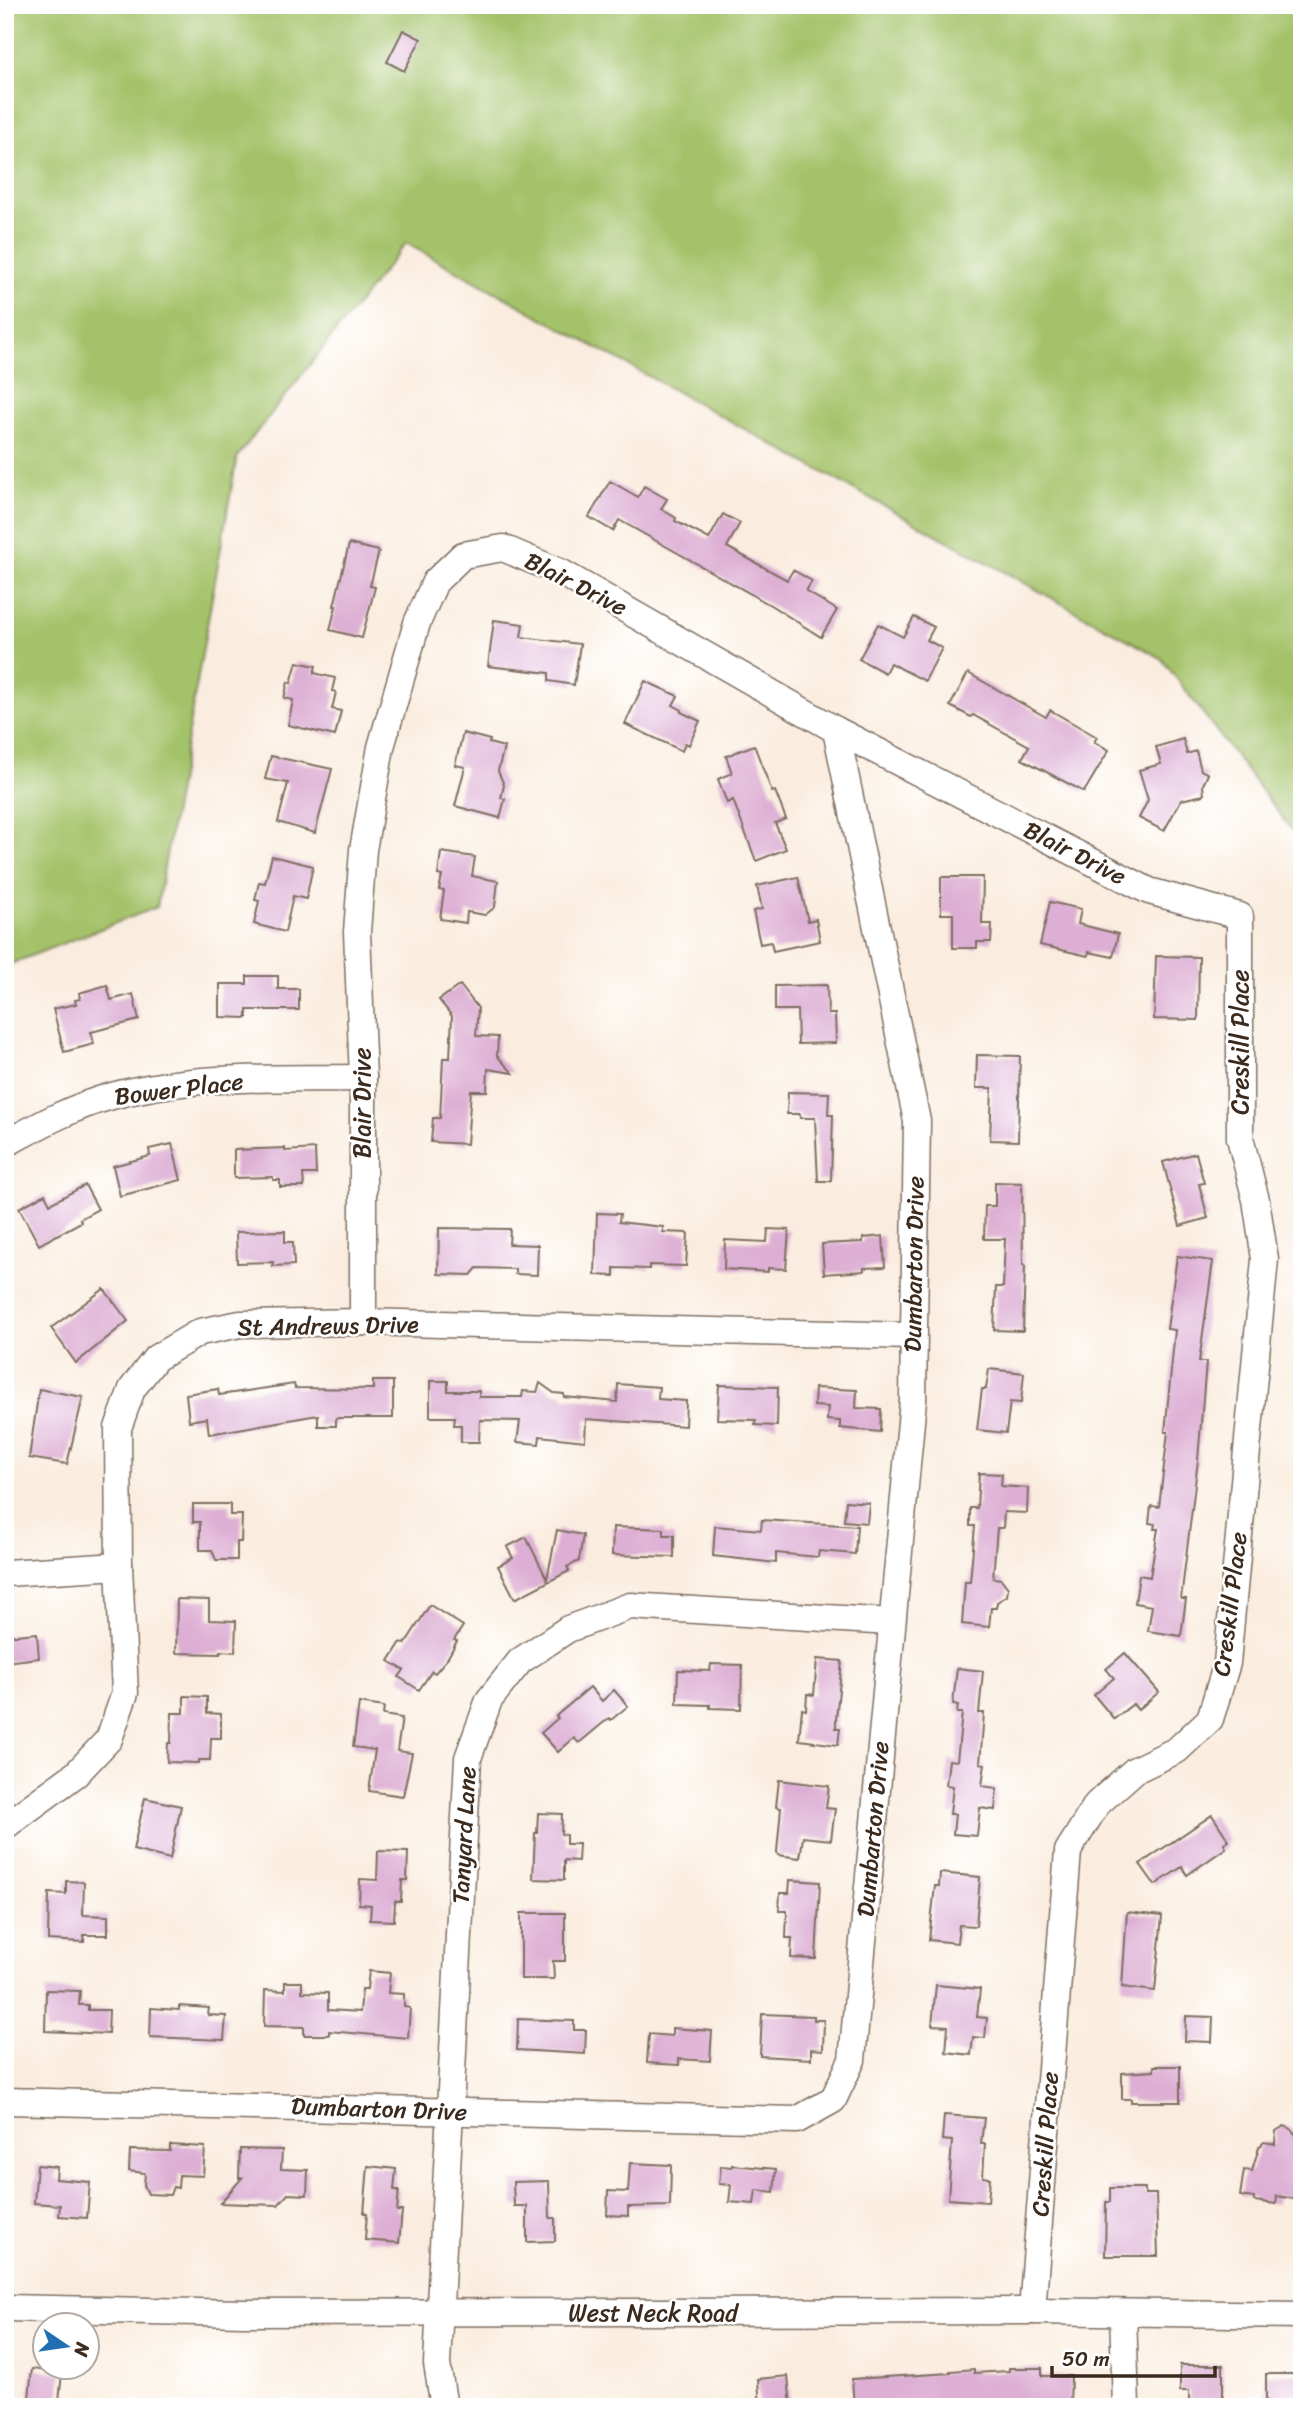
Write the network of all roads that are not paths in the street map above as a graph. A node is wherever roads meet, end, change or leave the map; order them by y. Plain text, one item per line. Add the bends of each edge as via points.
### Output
1 (836, 730) junction
2 (1240, 916) joint
3 (363, 1078) junction
4 (5, 1144) edge
5 (363, 1322) junction
6 (912, 1336) junction
7 (119, 1566) junction
8 (5, 1573) edge
9 (891, 1622) junction
10 (5, 1826) edge
11 (5, 2101) edge
12 (450, 2110) junction
13 (5, 2308) edge
14 (1032, 2311) junction
15 (1123, 2313) junction
16 (441, 2314) junction
17 (1302, 2315) edge
18 (444, 2407) edge
19 (1126, 2407) edge

1 - 2 street, Blair Drive via 1149,891
1 - 3 street, Blair Drive via 562,573 503,548 463,555 435,582 417,623 381,747 363,850 357,932
1 - 6 street, Dumbarton Drive via 917,1121
2 - 14 street, Creskill Place via 1240,1138 1265,1259 1227,1663 1210,1719 1177,1750 1136,1770 1097,1804 1068,1851
3 - 4 street, Bower Place via 228,1079 162,1086 112,1096 65,1113
3 - 5 street, Blair Drive
5 - 6 street, St Andrews Drive
5 - 7 street, St Andrews Drive via 240,1324 200,1332 156,1358 132,1389 118,1428
6 - 9 street, Dumbarton Drive via 913,1400
7 - 8 street
7 - 10 street, St Andrews Drive via 125,1693 109,1739 76,1774
9 - 12 street, Tanyard Lane via 630,1606 568,1629 520,1661 489,1700 468,1758
9 - 12 street, Dumbarton Drive via 852,2060 833,2100 797,2120
11 - 12 street, Dumbarton Drive
12 - 16 street, Tanyard Lane
13 - 16 street, West Neck Road
14 - 15 street, West Neck Road
14 - 16 street, West Neck Road
15 - 17 street, West Neck Road
15 - 19 street
16 - 18 street, Tanyard Lane via 437,2364

